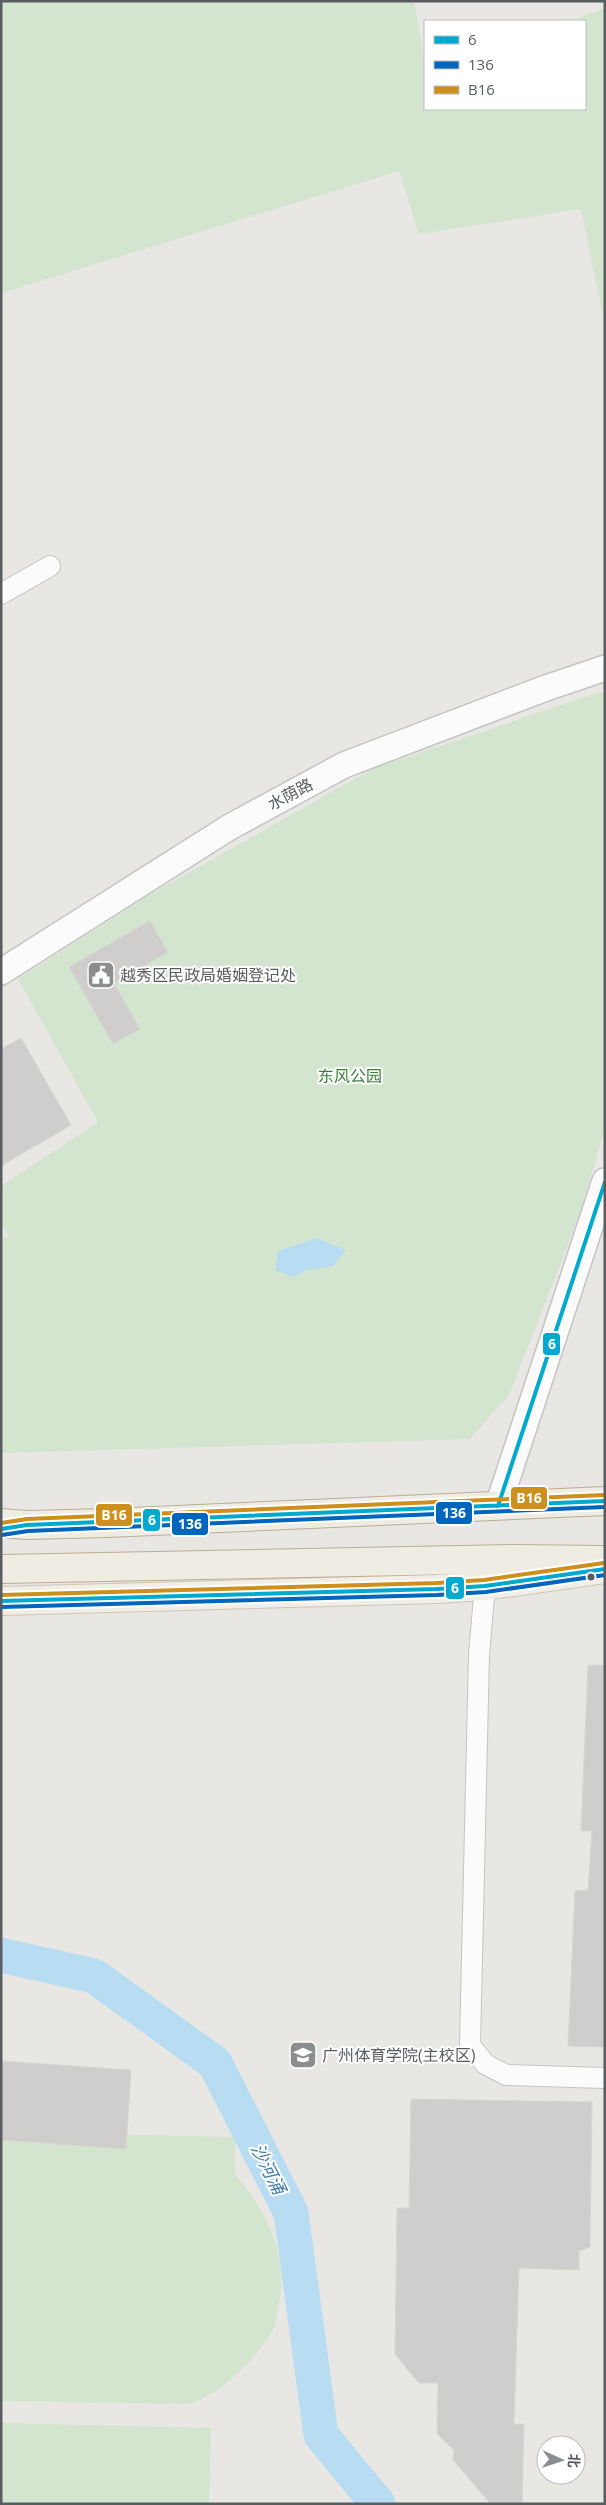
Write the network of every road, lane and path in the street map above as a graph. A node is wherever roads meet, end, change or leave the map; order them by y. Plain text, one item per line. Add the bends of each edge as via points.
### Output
1 (50, 566) dead end
2 (1, 594) edge
3 (605, 668) edge
4 (1, 972) edge
5 (605, 1181) edge
6 (605, 1501) edge
7 (498, 1506) junction
8 (10, 1526) edge
9 (605, 1560) edge
10 (1, 1569) edge
11 (605, 1570) edge
12 (485, 1586) junction
13 (1, 1601) edge
14 (605, 2078) edge

1 - 2 street
3 - 4 street, 水荫路 via 344,765 228,828
5 - 7 street
6 - 7 highway
7 - 8 highway
9 - 10 highway via 502,1559
11 - 12 main road
12 - 13 main road
12 - 14 street via 479,1654 470,2045 485,2064 506,2075

